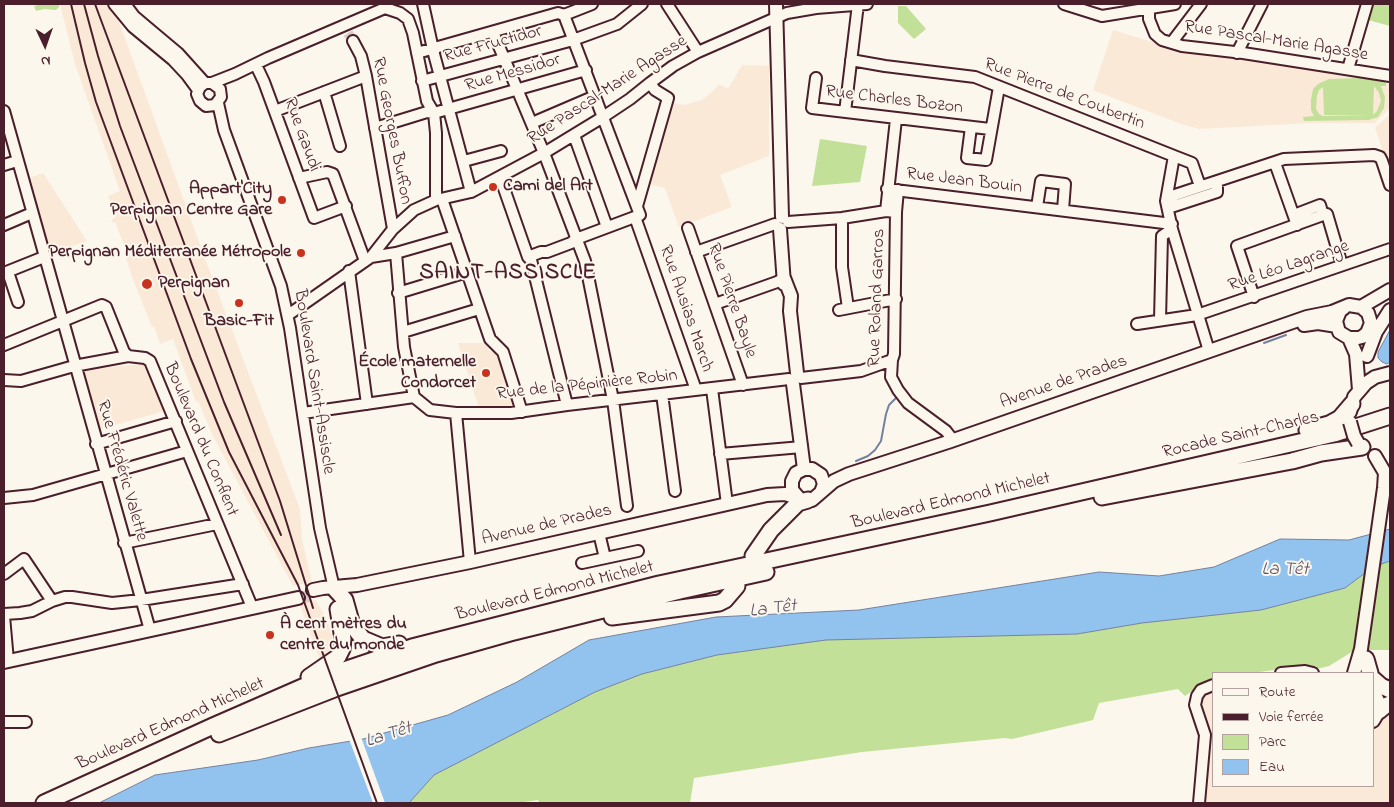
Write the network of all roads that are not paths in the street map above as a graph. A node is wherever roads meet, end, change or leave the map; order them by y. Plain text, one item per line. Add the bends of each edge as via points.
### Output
1 (114, 4) edge
2 (125, 4) edge
3 (423, 4) edge
4 (592, 4) edge
5 (642, 4) edge
6 (667, 4) edge
7 (858, 4) edge
8 (867, 4) edge
9 (1064, 4) edge
10 (1175, 4) edge
11 (1201, 4) edge
12 (1262, 4) edge
13 (1367, 4) edge
14 (387, 6) edge
15 (1149, 6) edge
16 (777, 10) edge
17 (564, 15) junction
18 (493, 32) junction
19 (348, 33) junction
20 (573, 40) junction
21 (1172, 42) junction
22 (433, 49) junction
23 (698, 52) junction
24 (1236, 52) junction
25 (417, 53) junction
26 (506, 59) junction
27 (851, 60) junction
28 (256, 65) junction
29 (1348, 69) junction
30 (586, 70) junction
31 (235, 74) junction
32 (366, 76) junction
33 (440, 76) junction
34 (1390, 76) edge
35 (816, 78) dead end
36 (422, 81) junction
37 (650, 83) junction
38 (205, 85) junction
39 (999, 87) junction
40 (518, 90) junction
41 (324, 92) junction
42 (595, 96) junction
43 (216, 101) junction
44 (450, 108) junction
45 (4, 111) edge
46 (275, 111) junction
47 (845, 112) junction
48 (434, 113) junction
49 (603, 117) junction
50 (896, 119) junction
51 (532, 122) junction
52 (971, 127) junction
53 (375, 128) junction
54 (990, 129) junction
55 (574, 135) junction
56 (340, 146) dead end
57 (501, 151) dead end
58 (544, 153) junction
59 (1174, 156) junction
60 (17, 161) junction
61 (464, 161) junction
62 (1275, 163) junction
63 (4, 165) edge
64 (500, 177) junction
65 (299, 178) junction
66 (1217, 182) junction
67 (1390, 184) edge
68 (1200, 186) junction
69 (887, 189) junction
70 (898, 190) junction
71 (471, 192) junction
72 (439, 200) junction
73 (1167, 204) junction
74 (346, 206) junction
75 (637, 206) junction
76 (1037, 207) junction
77 (1063, 210) junction
78 (886, 211) junction
79 (896, 212) junction
80 (32, 213) junction
81 (635, 217) junction
82 (842, 218) junction
83 (1296, 220) junction
84 (781, 223) junction
85 (4, 225) edge
86 (608, 227) junction
87 (1172, 227) junction
88 (688, 228) dead end
89 (393, 229) junction
90 (455, 236) junction
91 (576, 239) junction
92 (1390, 249) edge
93 (696, 252) junction
94 (396, 253) junction
95 (44, 256) junction
96 (528, 256) junction
97 (368, 259) junction
98 (1342, 265) junction
99 (350, 271) junction
100 (6, 272) edge
101 (467, 272) junction
102 (784, 278) junction
103 (1390, 290) edge
104 (398, 293) junction
105 (1254, 297) junction
106 (1390, 298) edge
107 (896, 299) junction
108 (18, 302) dead end
109 (715, 304) junction
110 (1361, 307) junction
111 (1344, 308) junction
112 (479, 309) junction
113 (1390, 310) edge
114 (1198, 315) junction
115 (288, 316) junction
116 (1370, 318) junction
117 (1160, 320) junction
118 (63, 321) junction
119 (1137, 324) dead end
120 (1289, 324) junction
121 (1337, 326) junction
122 (403, 332) junction
123 (1362, 336) junction
124 (1349, 338) junction
125 (4, 345) edge
126 (1209, 351) junction
127 (128, 356) junction
128 (1367, 356) junction
129 (892, 360) junction
130 (74, 366) junction
131 (1387, 374) edge
132 (795, 379) junction
133 (4, 380) edge
134 (743, 385) junction
135 (712, 389) junction
136 (696, 390) junction
137 (662, 394) junction
138 (414, 397) junction
139 (1355, 397) junction
140 (614, 400) junction
141 (367, 404) junction
142 (567, 405) junction
143 (522, 412) junction
144 (303, 413) junction
145 (456, 413) junction
146 (1390, 416) edge
147 (176, 422) junction
148 (1390, 423) edge
149 (953, 440) junction
150 (96, 444) junction
151 (1360, 445) junction
152 (802, 447) junction
153 (187, 450) junction
154 (720, 454) junction
155 (1375, 456) junction
156 (1390, 460) edge
157 (804, 469) junction
158 (106, 473) junction
159 (849, 474) junction
160 (821, 475) junction
161 (792, 481) junction
162 (1390, 488) edge
163 (675, 491) dead end
164 (821, 492) junction
165 (1100, 493) junction
166 (767, 495) junction
167 (4, 498) edge
168 (803, 499) junction
169 (727, 504) junction
170 (627, 506) dead end
171 (217, 524) junction
172 (599, 533) junction
173 (124, 543) junction
174 (638, 551) dead end
175 (752, 556) dead end
176 (604, 558) junction
177 (470, 562) junction
178 (582, 563) dead end
179 (4, 574) edge
180 (243, 584) junction
181 (659, 584) junction
182 (737, 586) dead end
183 (334, 588) junction
184 (314, 592) tunnel mouth
185 (297, 596) tunnel mouth
186 (141, 600) junction
187 (52, 601) junction
188 (248, 607) junction
189 (613, 612) junction
190 (4, 615) edge
191 (150, 630) junction
192 (6, 661) edge
193 (1365, 666) edge
194 (1292, 672) edge
195 (1309, 672) edge
196 (1374, 680) edge
197 (1212, 685) edge
198 (1379, 692) edge
199 (277, 698) junction
200 (1380, 712) edge
201 (4, 722) edge
202 (26, 722) dead end
203 (44, 803) edge
204 (66, 803) edge
205 (1199, 803) edge

1 - 38 street via 133,27 187,75
2 - 38 street via 178,53
3 - 22 street
4 - 17 street
5 - 20 street, Rue Fructidor via 617,24
6 - 23 street
7 - 8 street, Rue Pascal-Marie Agasse
7 - 16 street, Rue Pascal-Marie Agasse via 793,12
7 - 27 street
9 - 15 street via 1102,16
10 - 15 street
11 - 21 street
12 - 24 street
13 - 29 street
14 - 19 street
14 - 25 street via 408,19
15 - 21 street, Rue Pascal-Marie Agasse via 1149,19 1155,34
16 - 23 street, Rue Pascal-Marie Agasse
16 - 84 main road via 780,153 776,168
17 - 18 street via 558,13
17 - 20 street
18 - 22 street
18 - 26 street
19 - 28 street via 268,58
19 - 32 street, Rue Georges Buffon via 361,56
20 - 26 street, Rue Fructidor
20 - 30 street
21 - 24 street, Rue Pascal-Marie Agasse
22 - 25 street
22 - 33 street
23 - 37 street, Rue Pascal-Marie Agasse
24 - 29 street, Rue Pascal-Marie Agasse
25 - 36 street
26 - 33 street, Rue Fructidor
26 - 40 street
27 - 39 street, Rue Pierre de Coubertin via 975,77
27 - 47 street
28 - 31 street
28 - 46 street, Rue Gaudi
29 - 34 street, Rue Pascal-Marie Agasse
30 - 40 street, Rue Messidor
30 - 42 street
31 - 38 street
31 - 43 street
32 - 41 street
32 - 53 street, Rue Georges Buffon
33 - 36 street, Rue Fructidor
33 - 44 street
35 - 47 street, Rue Charles Bozon via 812,108
36 - 48 street
37 - 49 street, Rue Pascal-Marie Agasse
37 - 75 street via 668,98
38 - 43 street via 218,86
38 - 43 street via 197,94 200,101 206,106
39 - 54 street, Rue Charles Bozon
39 - 59 street, Rue Pierre de Coubertin
40 - 44 street, Rue Messidor
40 - 51 street
41 - 46 street
41 - 56 street
42 - 49 street
42 - 51 street
43 - 115 street, Boulevard Saint-Assiscle via 275,268
44 - 48 street, Rue Messidor
44 - 61 street
45 - 60 street, Rue Frédéric Valette
46 - 65 street, Rue Gaudi
47 - 50 street, Rue Charles Bozon
48 - 53 street, Rue Messidor via 427,112
48 - 72 street
49 - 55 street, Rue Pascal-Marie Agasse
49 - 75 street
50 - 52 street, Rue Charles Bozon
50 - 69 street, Rue Roland Garros
51 - 58 street
52 - 54 street, Rue Charles Bozon
52 - 54 street, Rue Charles Bozon via 967,158 986,160
53 - 89 street, Rue Georges Buffon
55 - 58 street, Rue Pascal-Marie Agasse
55 - 86 street
57 - 61 street
58 - 64 street, Rue Pascal-Marie Agasse
58 - 91 street
59 - 68 street, Rue Pierre de Coubertin via 1192,163
59 - 73 street
60 - 63 street
60 - 80 street, Rue Frédéric Valette
61 - 71 street
62 - 66 street
62 - 67 street via 1284,159 1374,155 1380,157
62 - 83 street
64 - 71 street, Rue Pascal-Marie Agasse
64 - 96 street
65 - 74 street via 327,172 334,174
65 - 74 street, Rue Gaudi via 314,218
66 - 68 street
66 - 73 street via 1217,192
68 - 73 street via 1175,195
69 - 70 street, Rue Jean Bouin
69 - 78 street, Rue Roland Garros
70 - 76 street, Rue Jean Bouin
70 - 79 street, Rue Roland Garros
71 - 72 street, Rue Pascal-Marie Agasse
72 - 89 street, Rue Pascal-Marie Agasse via 414,210
72 - 90 street
73 - 87 street
74 - 97 street
75 - 81 street via 640,215
76 - 77 street, Rue Jean Bouin
76 - 77 street, Rue Jean Bouin via 1041,181 1065,184
77 - 87 street, Rue Jean Bouin
78 - 79 street
78 - 82 street
79 - 107 street, Rue Roland Garros
80 - 85 street
80 - 95 street, Rue Frédéric Valette
81 - 86 street
81 - 136 street, Rue Ausias March
82 - 84 street
82 - 107 street via 844,309
83 - 98 street via 1320,205 1324,215 1327,214
83 - 105 street via 1237,246
84 - 93 street
84 - 102 main road
86 - 91 street
87 - 114 street
87 - 117 street via 1162,236
88 - 93 street, Rue Pierre Bayle
89 - 97 street, Rue Pascal-Marie Agasse
90 - 94 street
90 - 101 street
91 - 96 street via 547,252
91 - 140 street via 585,261
92 - 98 street, Rue Léo Lagrange
93 - 109 street, Rue Pierre Bayle
94 - 97 street
94 - 104 street
95 - 100 street
95 - 118 street, Rue Frédéric Valette
96 - 142 street via 536,276
97 - 99 street, Rue Pascal-Marie Agasse
98 - 105 street, Rue Léo Lagrange
99 - 115 street, Rue Pascal-Marie Agasse
99 - 141 street
100 - 108 street
101 - 104 street
101 - 112 street
102 - 109 street
102 - 132 main road via 791,296 793,336 790,355
103 - 110 main road
104 - 122 street
105 - 114 street, Rue Léo Lagrange
106 - 116 main road
107 - 129 street, Rue Roland Garros
109 - 134 street, Rue Pierre Bayle
110 - 111 main road via 1350,305
110 - 116 main road
111 - 120 main road, Avenue de Prades
111 - 121 main road via 1338,316
112 - 122 street
112 - 143 street via 490,339 503,352
113 - 128 main road via 1370,344
114 - 117 street, Rue Léo Lagrange
114 - 126 street
115 - 144 street, Boulevard Saint-Assiscle
116 - 123 main road via 1369,329
117 - 119 street, Rue Léo Lagrange
118 - 125 street
118 - 127 street via 102,305 106,307
118 - 130 street, Rue Frédéric Valette
120 - 121 main road, Avenue de Prades
120 - 126 main road, Avenue de Prades
121 - 124 main road
122 - 138 street
123 - 124 main road
123 - 128 main road
124 - 139 main road via 1356,354
126 - 149 main road, Avenue de Prades
127 - 130 street
127 - 147 street, Boulevard du Conflent via 150,361
128 - 131 main road via 1374,367
129 - 132 street, Rue de la Pépinière Robin via 861,371
129 - 149 street, Rue Roland Garros via 891,376 898,390 908,403
130 - 133 street via 21,381
130 - 150 street, Rue Frédéric Valette
131 - 139 main road via 1366,383
132 - 134 street, Rue de la Pépinière Robin
132 - 152 main road
134 - 135 street, Rue de la Pépinière Robin
135 - 136 street, Rue de la Pépinière Robin
135 - 154 street
136 - 137 street, Rue de la Pépinière Robin
137 - 140 street, Rue de la Pépinière Robin
137 - 163 street
138 - 141 street
138 - 145 street, Rue de la Pépinière Robin via 430,410
139 - 151 main road, bridge via 1350,422
139 - 165 highway via 1340,418 1328,424
140 - 142 street, Rue de la Pépinière Robin
140 - 170 street
141 - 144 street
142 - 143 street, Rue de la Pépinière Robin
143 - 145 street, Rue de la Pépinière Robin
144 - 183 street, Boulevard Saint-Assiscle via 320,528
145 - 177 street
146 - 165 highway, Rocade Saint-Charles via 1334,434
147 - 150 street
147 - 153 street, Boulevard du Conflent
148 - 165 highway, Rocade Saint-Charles via 1336,441
149 - 159 main road, Avenue de Prades
150 - 158 street, Rue Frédéric Valette
151 - 155 main road
151 - 165 highway via 1284,462
152 - 154 street
152 - 157 main road
153 - 158 street
153 - 171 street, Boulevard du Conflent
154 - 169 street
155 - 156 main road
155 - 193 main road via 1385,473
157 - 160 main road via 812,469
157 - 161 main road via 796,473
158 - 167 street via 33,495
158 - 173 street, Rue Frédéric Valette
159 - 160 main road, Avenue de Prades
159 - 164 main road, Avenue de Prades
160 - 164 main road via 824,484
161 - 166 main road, Avenue de Prades
161 - 168 main road via 792,490
162 - 193 main road
164 - 168 main road via 816,498
165 - 181 highway, Boulevard Edmond Michelet
165 - 189 highway, Boulevard Edmond Michelet via 680,591
166 - 168 main road, Avenue de Prades via 785,494
166 - 169 main road, Avenue de Prades
168 - 175 highway via 771,530
169 - 172 main road, Avenue de Prades
171 - 173 street
171 - 180 street, Boulevard du Conflent
172 - 176 street
172 - 177 main road, Avenue de Prades
173 - 186 street, Rue Frédéric Valette
174 - 176 street
176 - 178 street
177 - 183 main road, Avenue de Prades
179 - 187 street via 24,559
180 - 186 street
180 - 188 street, Boulevard du Conflent
181 - 183 highway via 634,584 382,647 358,634 345,600
181 - 199 highway, Boulevard Edmond Michelet via 412,647 332,674
182 - 189 highway via 720,603
183 - 184 main road, Avenue de Prades via 325,593
183 - 199 highway via 343,639 338,657
185 - 188 main road
186 - 187 street via 112,603 72,597
186 - 191 street, Rue Frédéric Valette
187 - 190 street via 32,611
188 - 191 main road
189 - 204 highway, Boulevard Edmond Michelet via 359,681 218,734
190 - 192 street
191 - 192 main road
194 - 195 street
196 - 198 highway via 1381,686
197 - 205 street via 1201,690 1195,705 1205,735
198 - 200 main road
199 - 203 highway, Boulevard Edmond Michelet
201 - 202 street

